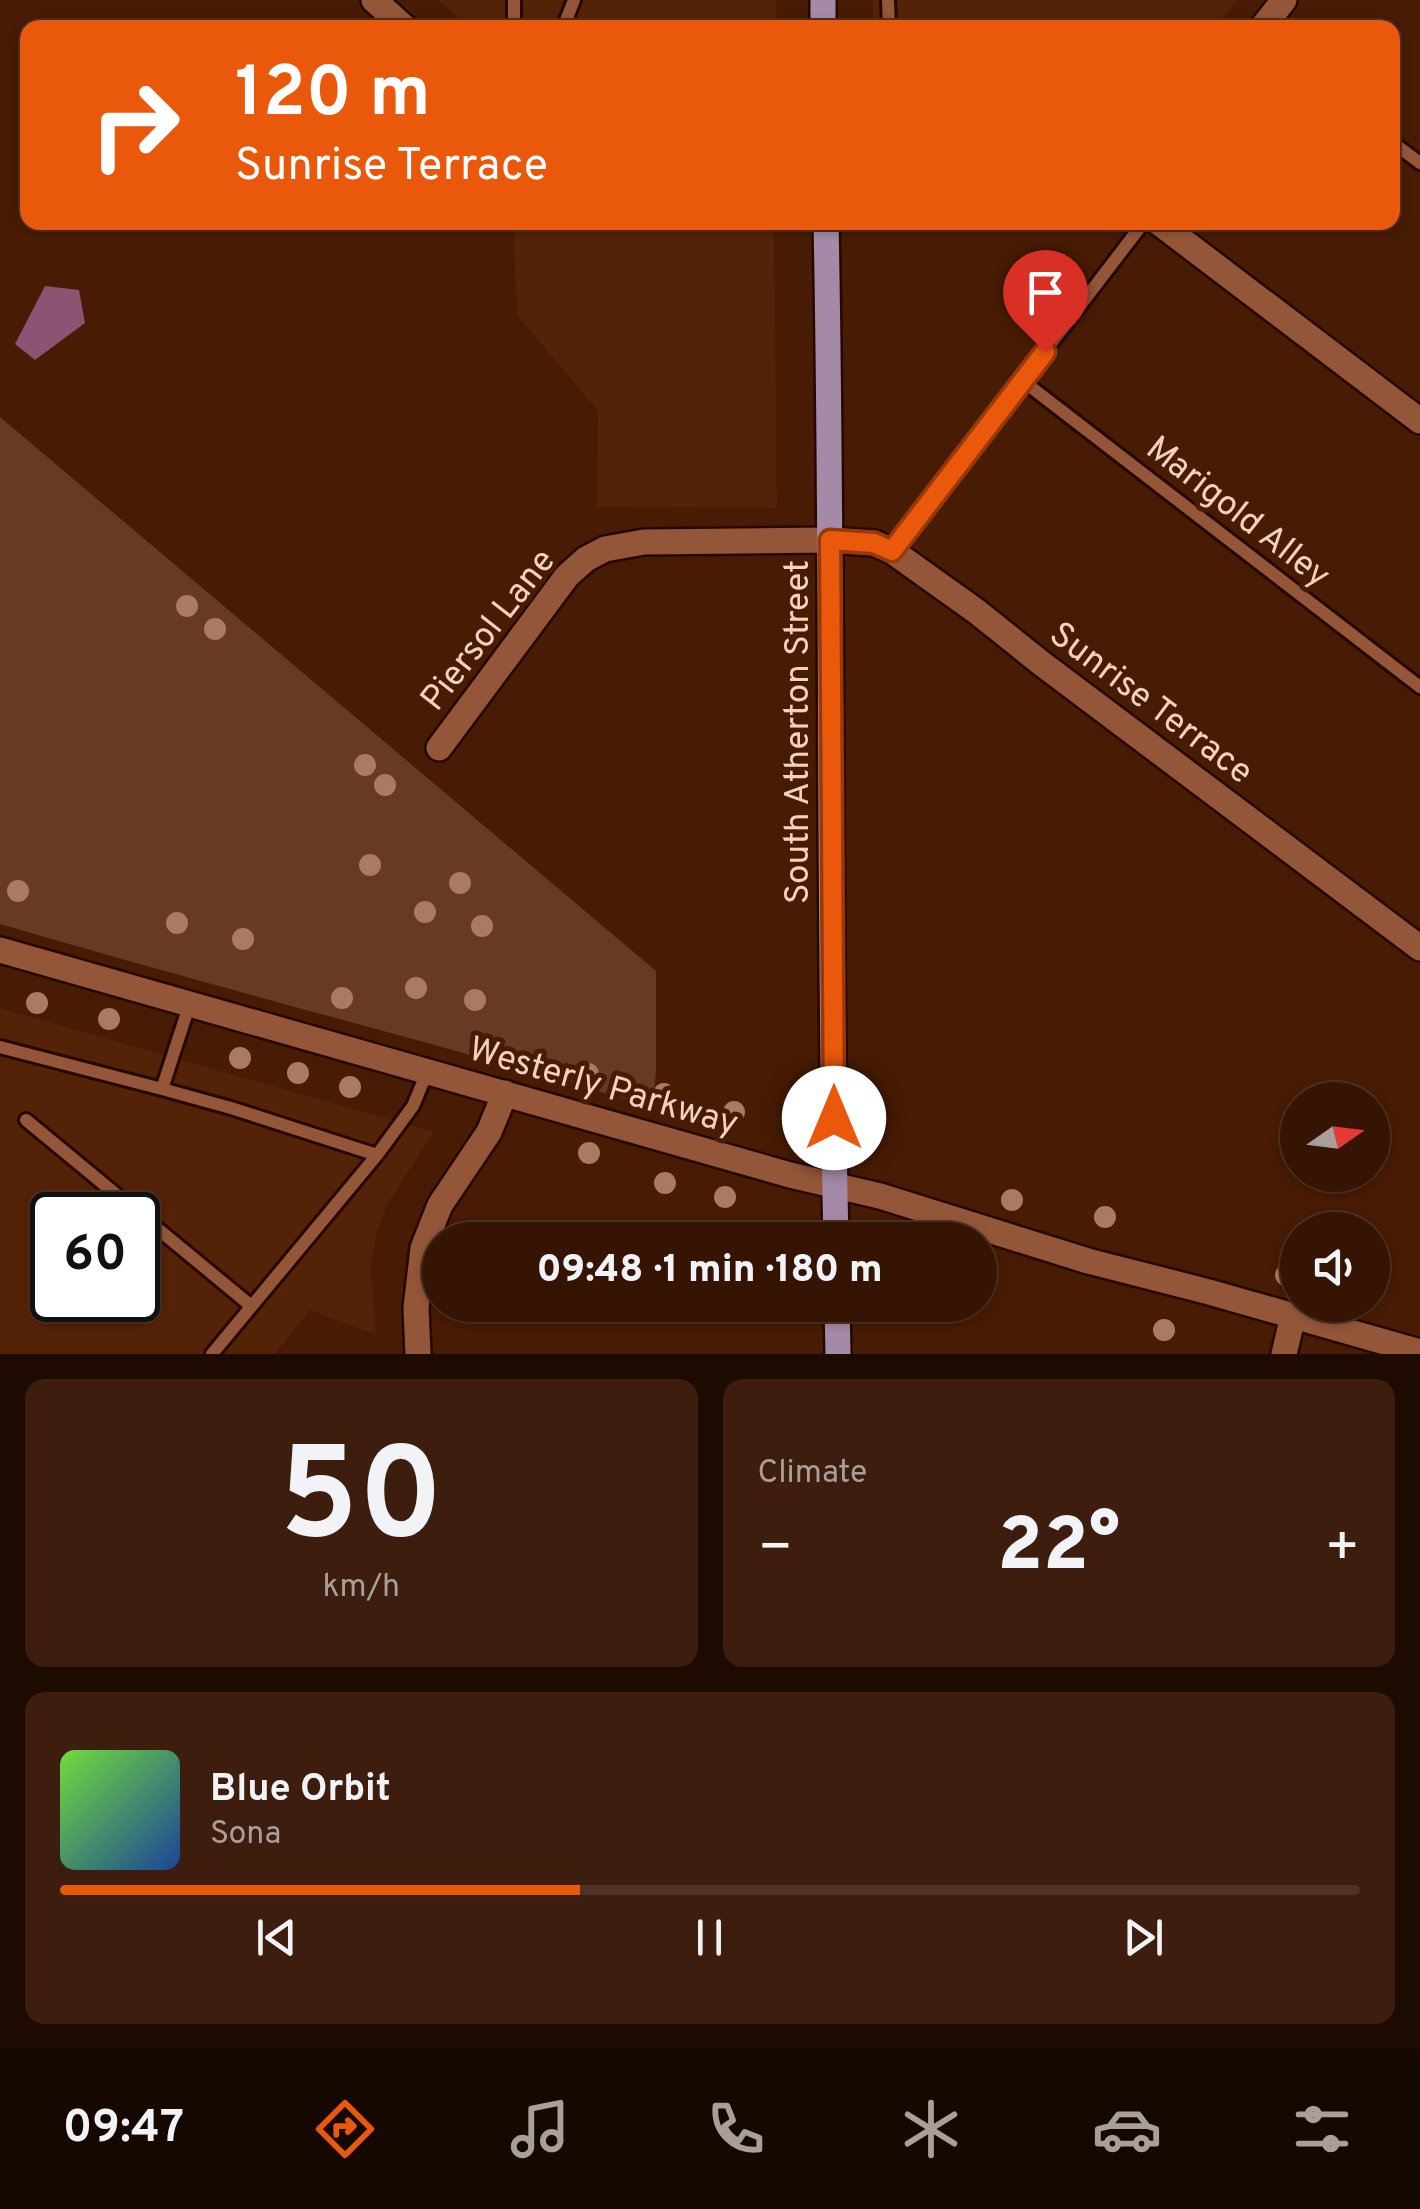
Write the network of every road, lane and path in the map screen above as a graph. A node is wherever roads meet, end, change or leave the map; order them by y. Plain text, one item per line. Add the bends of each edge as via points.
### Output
1 (374, 0) edge
2 (1284, 0) edge
3 (396, 20) edge
4 (1268, 20) edge
5 (826, 230) edge
6 (1138, 230) edge
7 (1169, 230) edge
8 (1023, 381) junction
9 (1420, 421) edge
10 (830, 540) junction
11 (892, 551) junction
12 (1420, 686) edge
13 (439, 748) dead end
14 (1420, 948) edge
15 (0, 950) edge
16 (190, 1004) junction
17 (0, 1048) edge
18 (428, 1070) junction
19 (162, 1089) junction
20 (504, 1093) junction
21 (26, 1120) dead end
22 (377, 1156) junction
23 (835, 1186) junction
24 (836, 1222) edge
25 (250, 1305) junction
26 (1280, 1313) edge
27 (837, 1322) edge
28 (1291, 1322) edge
29 (1313, 1322) edge
30 (1420, 1352) edge
31 (212, 1354) edge
32 (418, 1354) edge
33 (838, 1354) edge
34 (1284, 1354) edge

1 - 3 street
2 - 4 street
5 - 10 main road, South Atherton Street
6 - 8 lane
7 - 9 street
8 - 11 lane
8 - 12 lane, Marigold Alley
10 - 11 street, Sunrise Terrace
10 - 13 street, Piersol Lane via 644,542 605,549 566,576
10 - 23 main road, South Atherton Street
11 - 14 street, Sunrise Terrace
15 - 16 street, Westerly Parkway
16 - 18 street, Westerly Parkway
16 - 19 lane
17 - 19 lane
18 - 20 street, Westerly Parkway
18 - 22 lane via 414,1106
19 - 22 lane
20 - 23 street, Westerly Parkway
20 - 32 street via 423,1248
21 - 25 lane
22 - 25 lane
23 - 24 main road, South Atherton Street
23 - 26 street, Westerly Parkway
25 - 31 lane
27 - 33 main road
28 - 34 street
29 - 30 street, Westerly Parkway

